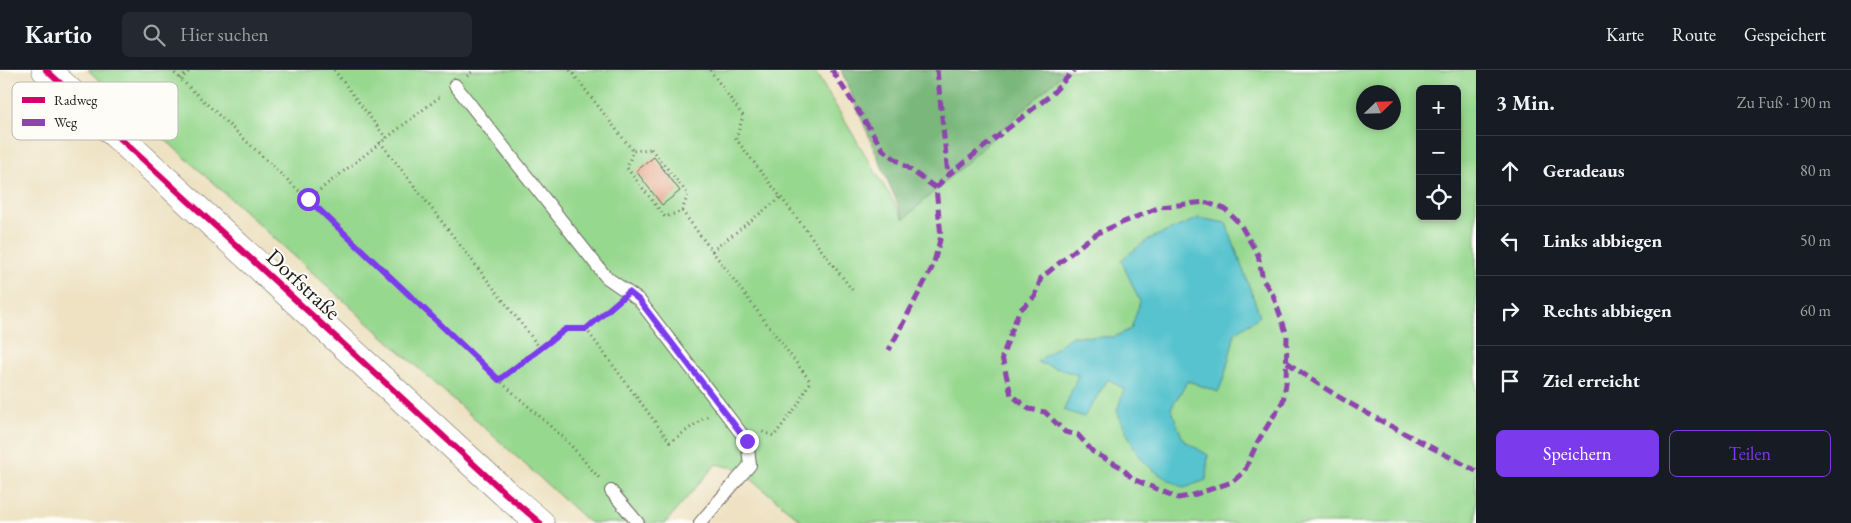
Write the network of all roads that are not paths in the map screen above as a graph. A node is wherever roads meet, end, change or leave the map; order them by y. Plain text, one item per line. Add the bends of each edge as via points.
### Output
1 (46, 70) edge
2 (59, 82) edge
3 (455, 85) road end
4 (122, 140) edge
5 (611, 491) road end
6 (540, 523) edge
7 (638, 523) edge
8 (700, 523) edge

1 - 2 street, Dorfstraße
3 - 8 lane via 606,277 639,300 747,441 750,465
4 - 6 street, Dorfstraße
5 - 7 lane

